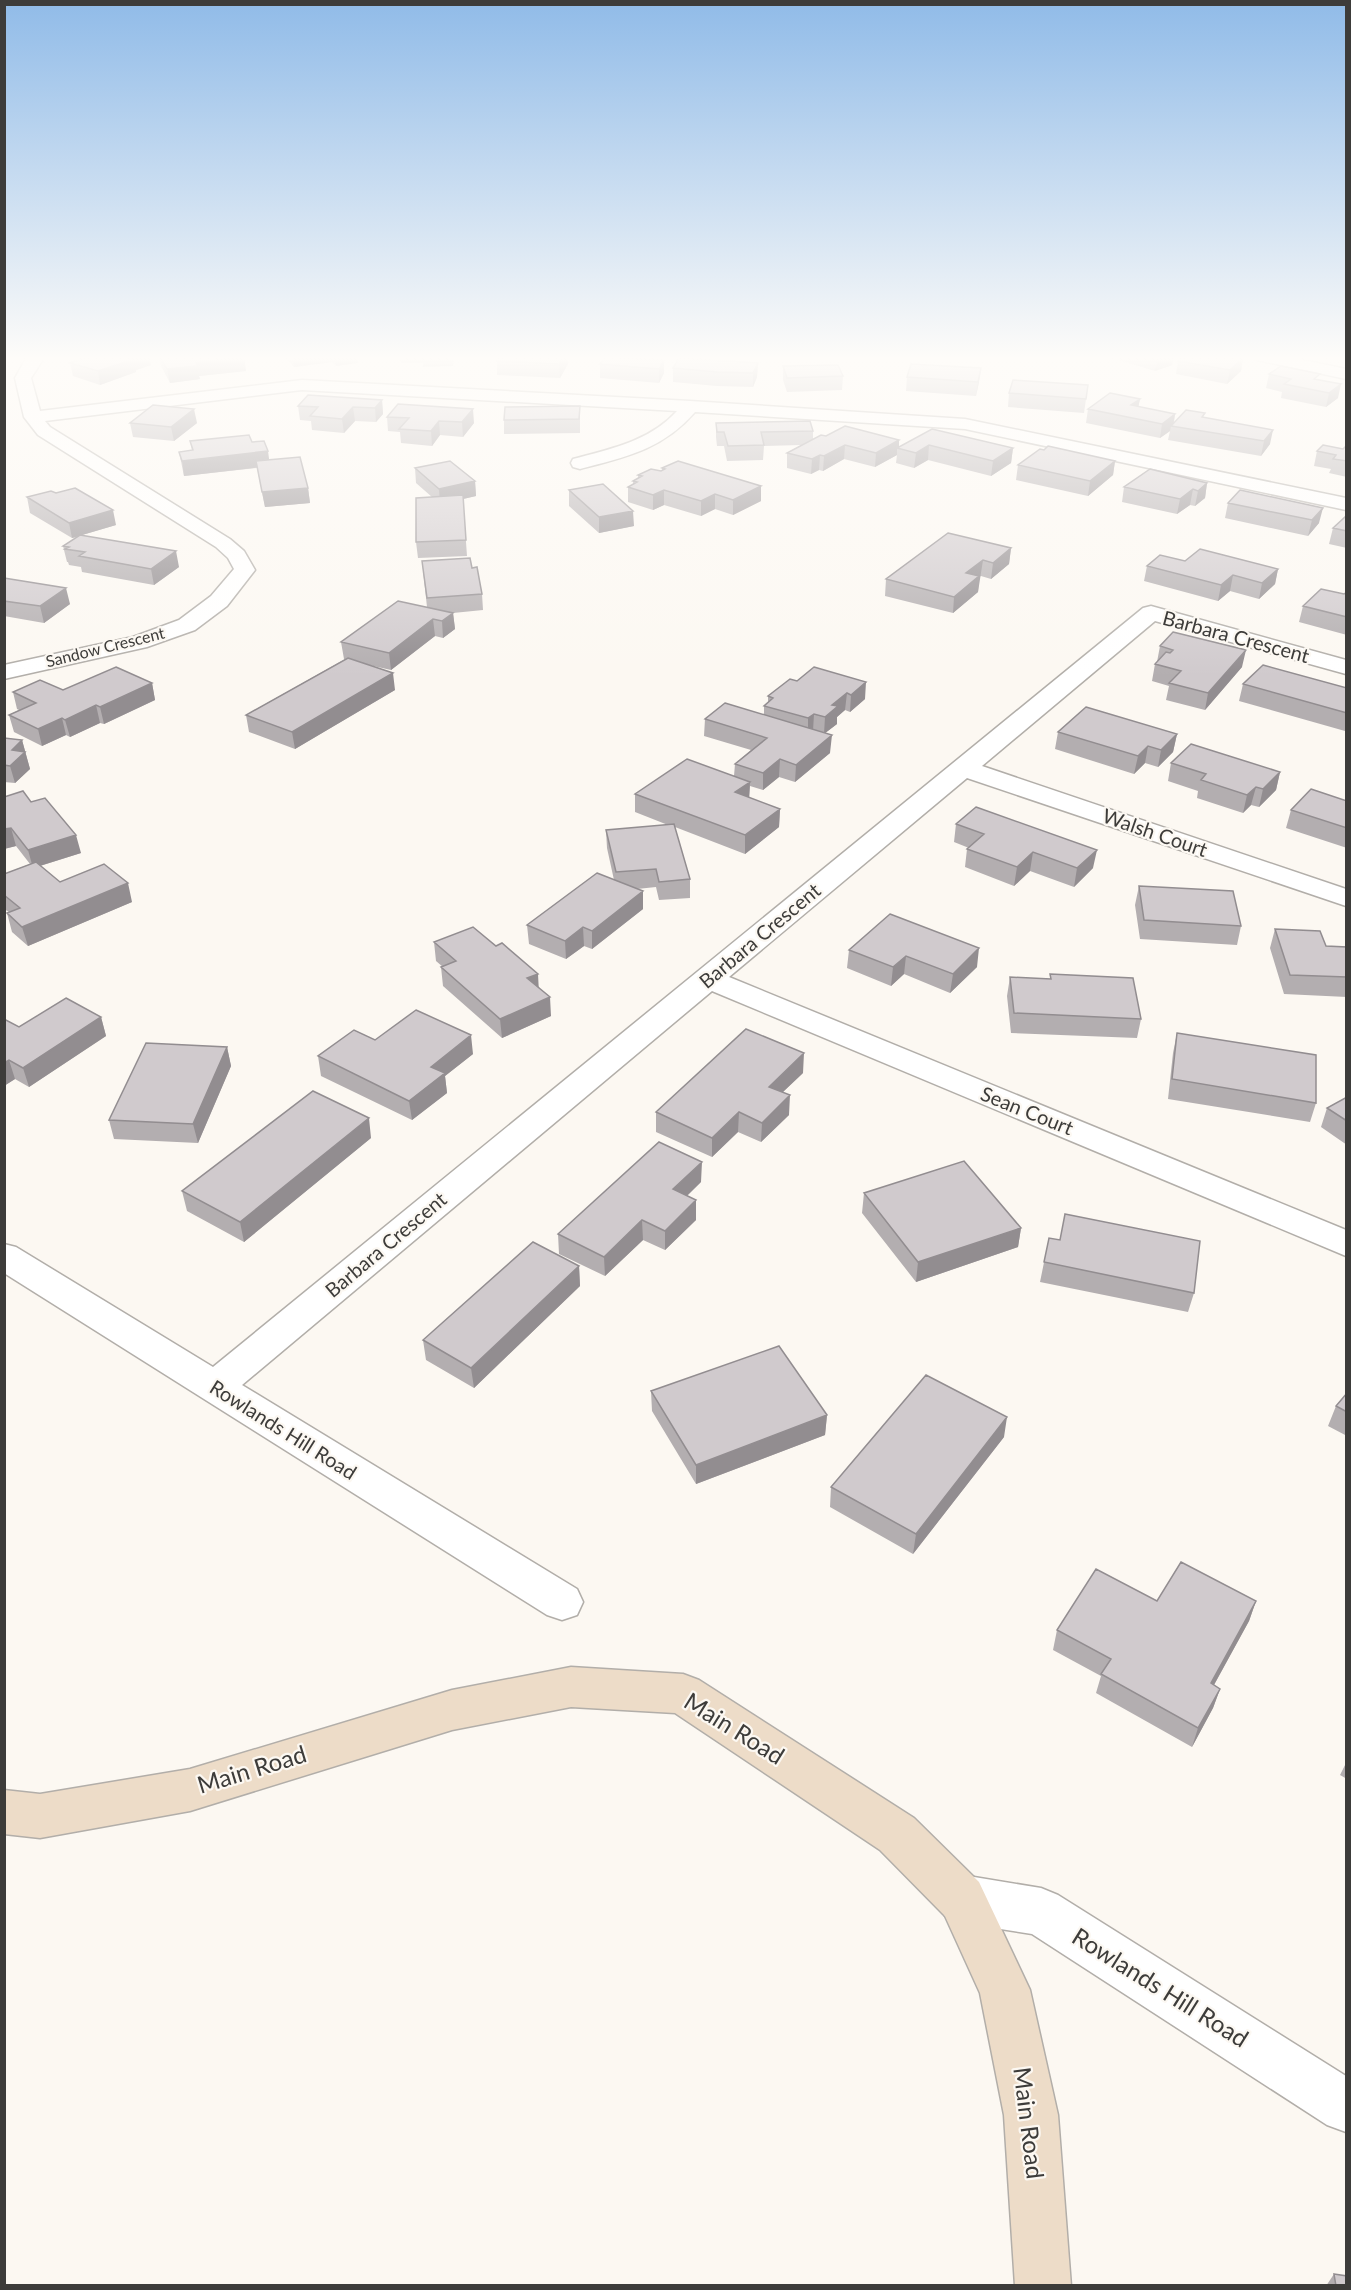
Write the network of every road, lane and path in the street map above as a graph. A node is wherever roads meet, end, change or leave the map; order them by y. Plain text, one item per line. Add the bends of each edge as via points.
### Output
1 (93, 462) edge
2 (584, 462) edge
3 (1146, 462) edge
4 (580, 463) dead end
5 (1347, 504) edge
6 (1347, 667) edge
7 (4, 672) edge
8 (963, 768) junction
9 (1347, 898) edge
10 (708, 979) junction
11 (1347, 1244) edge
12 (4, 1256) edge
13 (214, 1387) junction
14 (562, 1602) dead end
15 (4, 1812) edge
16 (962, 1899) junction
17 (1347, 2106) edge
18 (1043, 2286) edge

1 - 7 street, Sandow Crescent via 223,543 237,555 245,570 219,601 187,624 138,642
2 - 4 street
3 - 5 street
6 - 8 street, Barbara Crescent via 1151,614
8 - 9 street, Walsh Court
8 - 10 street, Barbara Crescent
10 - 11 street, Sean Court
10 - 13 street, Barbara Crescent
12 - 13 street, Rowlands Hill Road
13 - 14 street, Rowlands Hill Road
15 - 16 main road, Main Road via 39,1816 190,1790 452,1710 571,1687 683,1694 897,1834
16 - 17 street, Rowlands Hill Road via 1041,1912
16 - 18 main road, Main Road via 1005,1990 1031,2115

